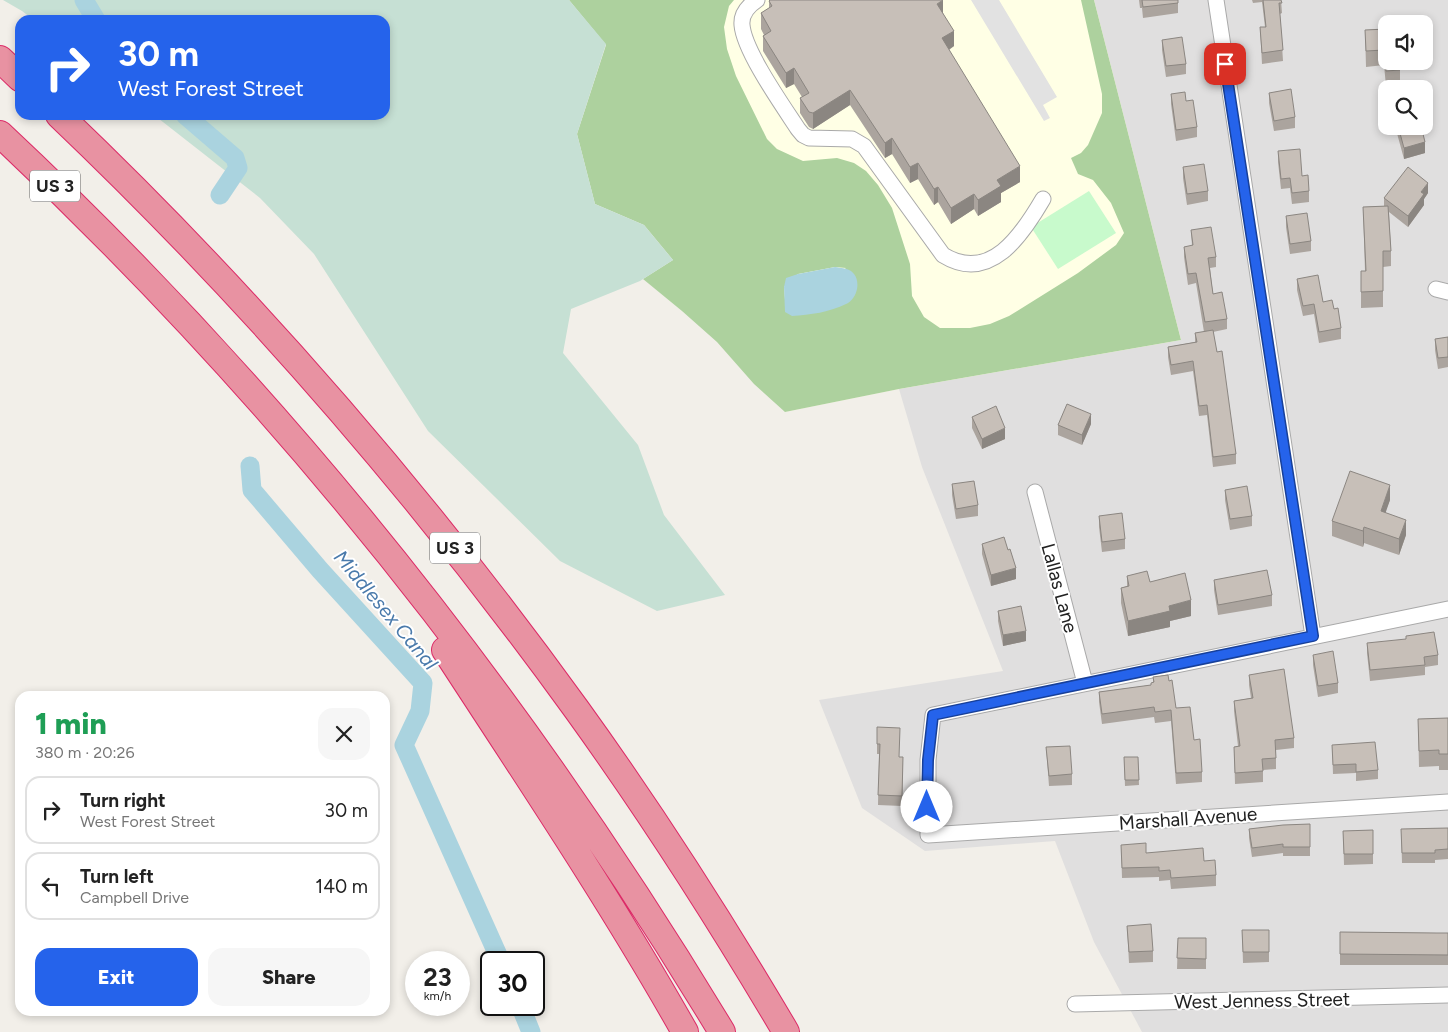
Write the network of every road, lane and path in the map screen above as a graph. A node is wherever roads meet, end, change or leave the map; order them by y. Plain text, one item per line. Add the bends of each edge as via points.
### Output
1 (757, 0) edge
2 (1216, 0) edge
3 (0, 60) edge
4 (15, 74) edge
5 (64, 120) edge
6 (0, 134) edge
7 (1043, 199) dead end
8 (1034, 492) dead end
9 (352, 510) junction
10 (1448, 608) edge
11 (1313, 636) junction
12 (1085, 683) junction
13 (1448, 802) edge
14 (689, 875) junction
15 (1448, 995) edge
16 (1075, 1004) dead end
17 (685, 1032) edge
18 (722, 1032) edge
19 (786, 1032) edge
20 (797, 1032) edge

1 - 7 street via 742,16 747,46 803,135 852,140 864,146 943,255 963,264 992,260 1013,242
2 - 11 street
3 - 4 highway
5 - 14 highway, US 3 via 240,297 415,498 578,712
6 - 9 highway, US 3 via 178,311
8 - 12 street, Lallas Lane
9 - 17 highway via 596,882
9 - 18 highway, US 3 via 471,659 553,772 629,883
10 - 11 street
11 - 12 street
12 - 13 street, Marshall Avenue via 933,715 928,760 928,835
14 - 19 highway, US 3
14 - 20 highway
15 - 16 street, West Jenness Street

